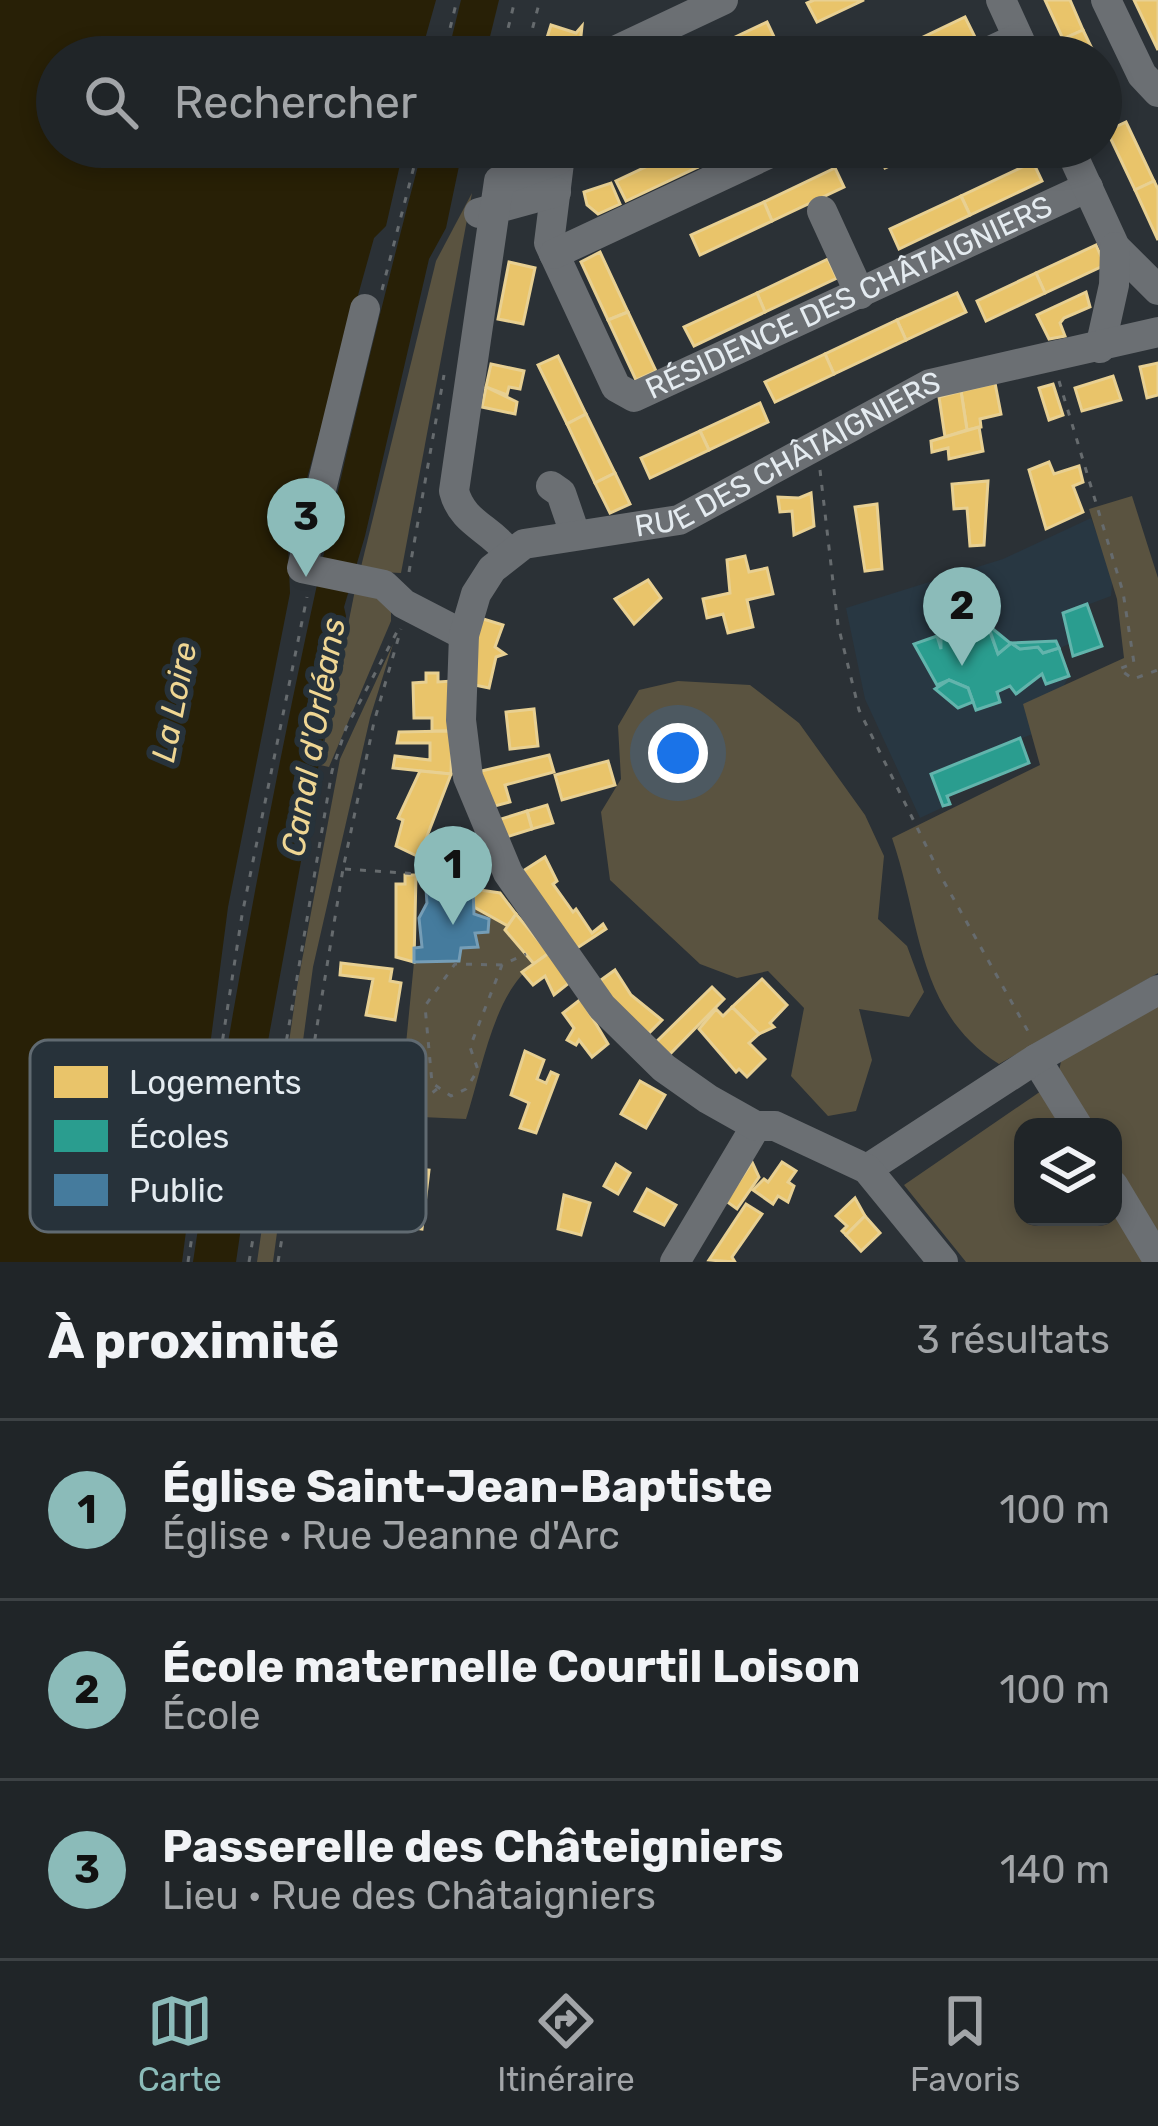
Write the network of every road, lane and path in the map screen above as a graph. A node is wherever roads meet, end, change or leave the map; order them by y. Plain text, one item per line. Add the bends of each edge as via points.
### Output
1 (457, 0) edge
2 (515, 0) edge
3 (539, 0) edge
4 (723, 0) edge
5 (1000, 0) edge
6 (1106, 0) edge
7 (672, 11) edge
8 (448, 36) edge
9 (506, 36) edge
10 (530, 36) edge
11 (634, 36) edge
12 (1018, 36) edge
13 (1158, 92) edge
14 (530, 168) edge
15 (559, 168) edge
16 (738, 168) edge
17 (1079, 168) edge
18 (1088, 187) junction
19 (556, 192) junction
20 (822, 211) dead end
21 (484, 213) junction
22 (1115, 247) junction
23 (554, 254) junction
24 (1158, 290) edge
25 (860, 294) junction
26 (365, 309) dead end
27 (1158, 332) edge
28 (1100, 347) junction
29 (1053, 360) junction
30 (444, 374) dead end
31 (818, 445) junction
32 (551, 486) dead end
33 (575, 534) junction
34 (508, 553) junction
35 (311, 576) junction
36 (402, 615) junction
37 (464, 635) junction
38 (1158, 670) edge
39 (343, 869) junction
40 (463, 877) dead end
41 (526, 954) dead end
42 (502, 965) junction
43 (1158, 990) edge
44 (222, 1040) edge
45 (287, 1040) edge
46 (315, 1040) edge
47 (1036, 1052) junction
48 (439, 1088) junction
49 (426, 1096) edge
50 (1073, 1118) edge
51 (756, 1126) junction
52 (867, 1169) junction
53 (1122, 1194) edge
54 (193, 1232) edge
55 (254, 1232) edge
56 (283, 1232) edge
57 (1158, 1260) edge
58 (188, 1262) edge
59 (249, 1262) edge
60 (278, 1262) edge
61 (675, 1262) edge
62 (944, 1262) edge

1 - 8 path
2 - 9 path
3 - 10 path
4 - 7 street
5 - 12 street
6 - 13 street
7 - 11 street
14 - 21 street via 499,182
15 - 19 street, RÉSIDENCE DES CHÂTAIGNIERS
16 - 23 street
17 - 18 street, RÉSIDENCE DES CHÂTAIGNIERS
18 - 22 street, RÉSIDENCE DES CHÂTAIGNIERS
18 - 25 street, RÉSIDENCE DES CHÂTAIGNIERS
19 - 21 street
19 - 23 street, RÉSIDENCE DES CHÂTAIGNIERS
20 - 25 street
21 - 34 street via 454,491 461,514
22 - 24 street, RÉSIDENCE DES CHÂTAIGNIERS
22 - 28 street
23 - 25 street, RÉSIDENCE DES CHÂTAIGNIERS via 616,388 634,397
26 - 35 street via 302,568
27 - 28 street, RUE DES CHÂTAIGNIERS
28 - 29 street, RUE DES CHÂTAIGNIERS
29 - 31 street, RUE DES CHÂTAIGNIERS via 930,384
29 - 38 path via 1123,592 1134,663 1119,668 1133,679
30 - 36 path
31 - 33 street, RUE DES CHÂTAIGNIERS via 679,520
31 - 47 path via 838,625 859,710
32 - 33 street
33 - 34 street, RUE DES CHÂTAIGNIERS
34 - 37 street via 476,594
35 - 36 street via 391,589
35 - 44 path
36 - 37 street
36 - 39 path
36 - 45 path via 332,771
37 - 51 street via 468,777 516,886 602,1007 664,1068
39 - 40 path
39 - 46 path
41 - 42 path
42 - 48 path via 470,1047 478,1070 451,1096
42 - 48 path via 455,964 424,1006
43 - 47 street
47 - 50 street
47 - 52 street
48 - 49 path
51 - 52 street via 775,1126
51 - 61 street
52 - 62 street
53 - 57 street
54 - 58 path
55 - 59 path
56 - 60 path

